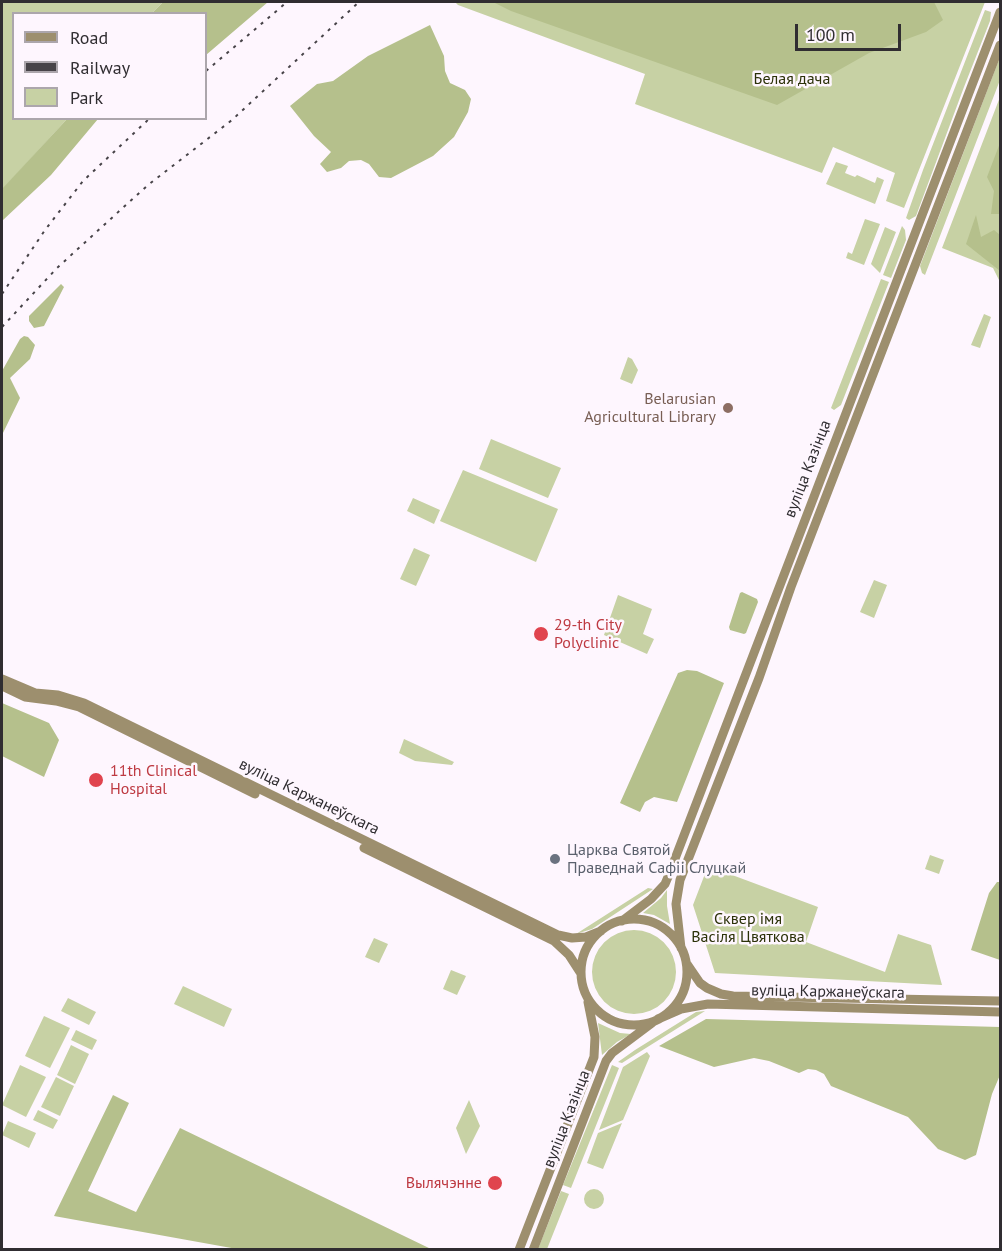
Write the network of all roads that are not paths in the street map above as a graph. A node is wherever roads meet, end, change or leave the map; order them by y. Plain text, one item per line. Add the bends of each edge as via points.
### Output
1 (1000, 12) edge
2 (1000, 45) edge
3 (968, 95) junction
4 (978, 100) junction
5 (901, 268) junction
6 (913, 274) junction
7 (844, 417) junction
8 (856, 422) junction
9 (2, 679) edge
10 (2, 687) edge
11 (622, 921) junction
12 (601, 930) junction
13 (681, 948) junction
14 (686, 962) junction
15 (580, 972) junction
16 (588, 999) junction
17 (1000, 1001) edge
18 (1000, 1012) edge
19 (657, 1020) junction
20 (519, 1250) edge
21 (532, 1250) edge

1 - 3 main road, вуліца Казінца
2 - 4 main road, вуліца Казінца
3 - 4 main road via 975,95
3 - 5 main road, вуліца Казінца
4 - 6 main road, вуліца Казінца
5 - 6 main road
5 - 7 main road, вуліца Казінца
6 - 8 main road, вуліца Казінца
7 - 8 main road
7 - 11 main road, вуліца Казінца via 666,881 651,899
8 - 13 main road, вуліца Казінца via 680,880 676,904
9 - 12 main road, вуліца Каржанеўскага via 35,693 84,703 558,935 586,937
10 - 15 main road, вуліца Каржанеўскага via 25,697 79,707 355,842 554,941 570,955
11 - 12 main road
11 - 13 main road via 656,924
12 - 15 main road via 585,951
13 - 14 main road
14 - 17 main road, вуліца Каржанеўскага via 700,983 733,996
14 - 19 main road via 681,996
15 - 16 main road
16 - 19 main road via 602,1015 617,1023 633,1025
16 - 20 main road, вуліца Казінца via 595,1037 594,1057
18 - 19 main road, вуліца Каржанеўскага via 708,1004 681,1009
19 - 21 main road, вуліца Казінца via 606,1061

